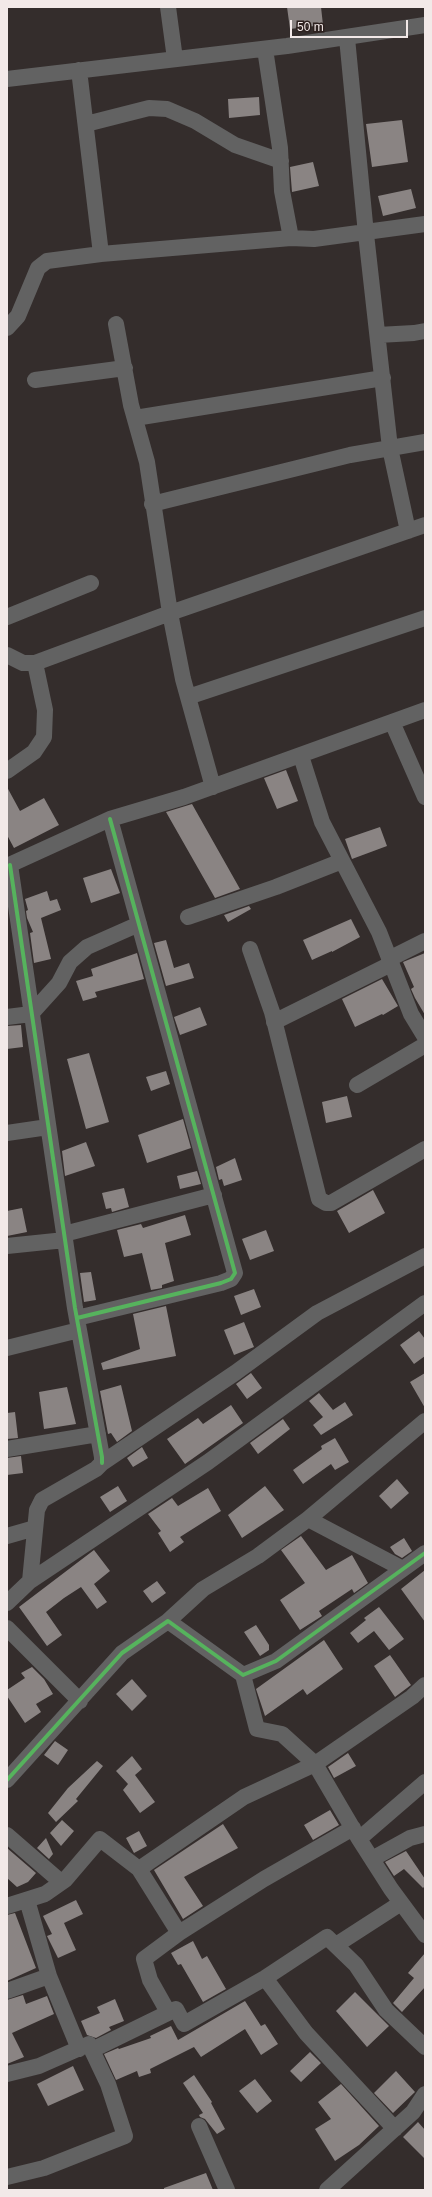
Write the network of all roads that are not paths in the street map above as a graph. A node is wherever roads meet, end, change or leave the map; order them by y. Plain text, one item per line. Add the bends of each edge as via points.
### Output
1 (168, 7) edge
2 (425, 25) edge
3 (347, 38) junction
4 (265, 49) junction
5 (175, 59) junction
6 (79, 70) junction
7 (7, 79) edge
8 (86, 124) junction
9 (280, 161) junction
10 (425, 224) edge
11 (366, 234) junction
12 (291, 238) junction
13 (101, 254) junction
14 (116, 324) dead end
15 (7, 328) edge
16 (425, 330) edge
17 (378, 336) junction
18 (125, 368) junction
19 (383, 378) junction
20 (35, 380) dead end
21 (135, 418) junction
22 (425, 442) edge
23 (390, 448) junction
24 (152, 504) junction
25 (425, 525) edge
26 (408, 531) junction
27 (91, 583) dead end
28 (170, 613) junction
29 (7, 617) edge
30 (425, 618) edge
31 (7, 655) edge
32 (35, 664) junction
33 (188, 697) junction
34 (425, 710) edge
35 (392, 722) junction
36 (301, 756) junction
37 (7, 771) edge
38 (212, 787) junction
39 (425, 797) edge
40 (110, 819) junction
41 (342, 861) junction
42 (8, 866) edge
43 (188, 918) dead end
44 (139, 924) junction
45 (425, 941) edge
46 (250, 949) dead end
47 (390, 961) junction
48 (31, 1014) junction
49 (7, 1017) edge
50 (274, 1022) junction
51 (425, 1037) edge
52 (425, 1045) edge
53 (358, 1085) dead end
54 (48, 1127) junction
55 (7, 1133) edge
56 (425, 1149) edge
57 (214, 1194) junction
58 (64, 1237) junction
59 (7, 1246) edge
60 (425, 1256) edge
61 (425, 1303) edge
62 (78, 1324) junction
63 (7, 1348) edge
64 (425, 1421) edge
65 (98, 1434) junction
66 (7, 1449) edge
67 (102, 1463) junction
68 (308, 1519) junction
69 (35, 1528) junction
70 (7, 1536) edge
71 (425, 1553) edge
72 (403, 1569) junction
73 (30, 1581) junction
74 (7, 1603) edge
75 (168, 1620) junction
76 (7, 1628) edge
77 (243, 1675) junction
78 (425, 1685) edge
79 (80, 1701) junction
80 (315, 1764) junction
81 (7, 1780) edge
82 (425, 1782) edge
83 (356, 1834) junction
84 (425, 1834) edge
85 (7, 1835) edge
86 (372, 1859) junction
87 (139, 1869) junction
88 (61, 1882) junction
89 (27, 1900) junction
90 (401, 1903) junction
91 (7, 1906) edge
92 (179, 1933) junction
93 (425, 1935) edge
94 (336, 1945) junction
95 (49, 1976) junction
96 (265, 1978) junction
97 (7, 1991) edge
98 (168, 2012) junction
99 (425, 2047) edge
100 (86, 2049) junction
101 (7, 2074) edge
102 (425, 2094) edge
103 (199, 2126) dead end
104 (394, 2129) junction
105 (7, 2177) edge
106 (227, 2190) edge
107 (327, 2190) edge

1 - 5 street
2 - 3 street
3 - 4 street
3 - 11 street
4 - 5 street
4 - 9 street
5 - 6 street
6 - 7 street
6 - 8 street
8 - 9 street via 149,108 167,109 195,121 235,145
8 - 13 street
9 - 12 street via 282,191
10 - 11 street
11 - 12 street via 314,239
11 - 17 street
12 - 13 street
13 - 15 street via 47,261 38,268 18,316
14 - 18 street
16 - 17 street
17 - 19 street
18 - 20 street
18 - 21 street
19 - 21 street
19 - 23 street
21 - 24 street via 147,462
22 - 23 street
23 - 24 street via 350,455
23 - 26 street
24 - 28 street
25 - 26 street
26 - 28 street
27 - 29 street
28 - 32 street
28 - 33 street
30 - 33 street
31 - 32 street via 23,663
32 - 37 street via 46,710 44,737 34,752
33 - 38 street
34 - 35 street
35 - 36 street
35 - 39 street
36 - 38 street
36 - 41 street via 322,822
38 - 40 street
40 - 42 street
40 - 44 street
41 - 43 street
41 - 47 street via 379,932
42 - 48 street
44 - 48 street via 86,947 70,962 59,983
44 - 57 street
45 - 47 street
46 - 50 street
47 - 50 street
47 - 51 street via 411,1014
48 - 49 street
48 - 54 street
50 - 56 street via 319,1199 330,1203
52 - 53 street
54 - 55 street
54 - 58 street
57 - 58 street
57 - 62 street via 234,1265 235,1273 231,1279
58 - 59 street
58 - 62 street
60 - 67 street via 317,1313 235,1373
61 - 73 street via 208,1462
62 - 63 street
62 - 65 street
64 - 68 street
65 - 66 street
65 - 67 street
67 - 69 street via 42,1500 37,1510
68 - 72 street
68 - 75 street via 258,1556 203,1589
69 - 70 street
69 - 73 street
71 - 72 street
72 - 77 street via 276,1661
73 - 74 street
75 - 77 street
75 - 79 street via 122,1653
76 - 79 street
77 - 80 street via 256,1729 282,1734
78 - 80 street via 412,1697
79 - 81 street
80 - 83 street
80 - 87 street via 244,1797
82 - 83 street
83 - 86 street
83 - 92 street via 264,1879
84 - 86 street via 410,1838
85 - 88 street
86 - 90 street
87 - 88 street via 100,1839
87 - 92 street
88 - 89 street via 45,1894
89 - 91 street
89 - 95 street
90 - 93 street
90 - 94 street
92 - 98 street via 144,1959 150,1980
94 - 96 street via 327,1937
94 - 99 street via 356,1965 386,2010
95 - 97 street
95 - 100 street
96 - 98 street via 184,2024 176,2009
96 - 104 street via 306,2033
98 - 100 street
100 - 101 street via 39,2066
100 - 105 street via 108,2084 125,2136 44,2168
102 - 104 street via 413,2112
103 - 106 street
104 - 107 street

